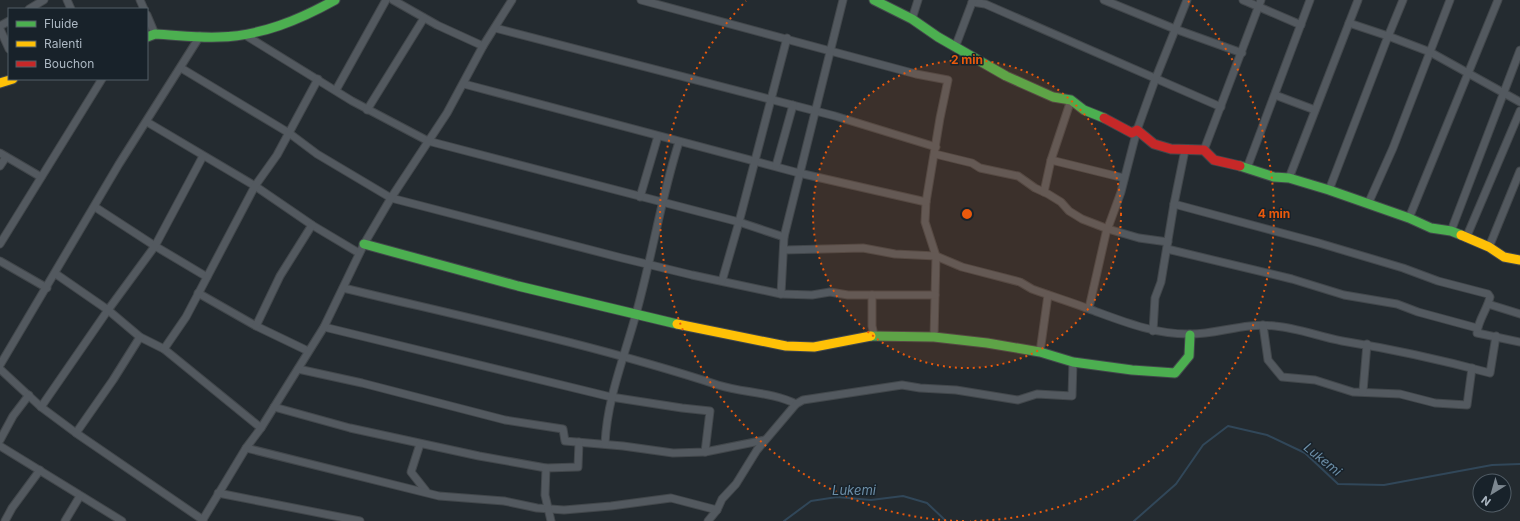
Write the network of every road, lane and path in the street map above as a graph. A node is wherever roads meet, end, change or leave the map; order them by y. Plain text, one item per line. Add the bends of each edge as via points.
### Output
1 (44, 0) edge
2 (335, 0) edge
3 (386, 0) edge
4 (393, 0) edge
5 (512, 0) edge
6 (641, 0) edge
7 (843, 0) edge
8 (874, 0) edge
9 (918, 0) edge
10 (1104, 0) edge
11 (1187, 0) edge
12 (1243, 0) edge
13 (1261, 0) edge
14 (1310, 0) edge
15 (1358, 0) edge
16 (1403, 0) edge
17 (1450, 0) edge
18 (1498, 0) edge
19 (973, 1) edge
20 (31, 8) edge
21 (1258, 8) junction
22 (424, 18) junction
23 (912, 19) junction
24 (148, 21) edge
25 (1349, 24) junction
26 (1301, 25) junction
27 (495, 28) junction
28 (0, 29) edge
29 (1175, 29) junction
30 (151, 35) edge
31 (245, 35) junction
32 (200, 36) junction
33 (1388, 36) junction
34 (787, 38) junction
35 (483, 46) junction
36 (956, 46) junction
37 (8, 47) edge
38 (832, 50) junction
39 (1520, 50) edge
40 (1430, 52) junction
41 (1242, 53) junction
42 (181, 68) junction
43 (1467, 73) junction
44 (318, 79) junction
45 (101, 80) edge
46 (1155, 80) junction
47 (464, 84) junction
48 (336, 90) junction
49 (1504, 94) junction
50 (1275, 95) junction
51 (771, 100) junction
52 (1071, 100) junction
53 (1520, 102) edge
54 (793, 106) junction
55 (1221, 107) junction
56 (367, 110) junction
57 (1315, 110) junction
58 (814, 112) junction
59 (1520, 112) edge
60 (147, 122) junction
61 (1137, 130) junction
62 (289, 133) junction
63 (658, 136) junction
64 (428, 141) junction
65 (679, 142) junction
66 (1185, 150) junction
67 (1204, 150) junction
68 (936, 151) junction
69 (3, 155) edge
70 (203, 156) junction
71 (1051, 160) junction
72 (755, 161) junction
73 (0, 166) edge
74 (776, 166) junction
75 (1247, 168) junction
76 (1520, 171) edge
77 (799, 173) junction
78 (41, 177) junction
79 (1124, 178) junction
80 (1290, 178) junction
81 (1518, 180) edge
82 (255, 186) junction
83 (1329, 190) junction
84 (1044, 192) junction
85 (640, 197) junction
86 (391, 198) junction
87 (926, 202) junction
88 (662, 203) junction
89 (1174, 204) junction
90 (1368, 204) junction
91 (96, 207) junction
92 (1409, 218) junction
93 (739, 222) junction
94 (312, 224) junction
95 (1108, 229) junction
96 (1451, 231) junction
97 (784, 237) junction
98 (1466, 238) junction
99 (0, 244) edge
100 (364, 244) junction
101 (1168, 245) junction
102 (155, 246) junction
103 (1489, 247) junction
104 (784, 250) junction
105 (359, 253) junction
106 (936, 256) junction
107 (1520, 260) edge
108 (0, 261) edge
109 (648, 264) junction
110 (56, 274) junction
111 (207, 277) junction
112 (722, 281) junction
113 (47, 288) junction
114 (343, 288) junction
115 (198, 293) junction
116 (780, 294) junction
117 (872, 295) junction
118 (935, 295) junction
119 (1048, 295) junction
120 (1488, 304) junction
121 (1089, 308) junction
122 (108, 310) junction
123 (636, 314) junction
124 (1520, 314) edge
125 (1263, 325) junction
126 (256, 326) junction
127 (324, 327) junction
128 (1477, 328) junction
129 (1153, 331) junction
130 (874, 335) junction
131 (1190, 335) junction
132 (1496, 336) junction
133 (140, 337) junction
134 (934, 337) junction
135 (1520, 342) edge
136 (1367, 344) junction
137 (164, 349) junction
138 (308, 351) junction
139 (1040, 352) junction
140 (622, 357) junction
141 (1074, 362) junction
142 (0, 365) edge
143 (298, 368) junction
144 (1472, 368) junction
145 (0, 369) edge
146 (1363, 392) junction
147 (29, 395) junction
148 (611, 397) junction
149 (796, 404) junction
150 (41, 407) junction
151 (274, 407) junction
152 (261, 428) junction
153 (76, 433) junction
154 (0, 440) edge
155 (765, 440) junction
156 (579, 442) junction
157 (420, 444) junction
158 (605, 444) junction
159 (0, 446) edge
160 (246, 448) junction
161 (706, 452) junction
162 (546, 468) junction
163 (40, 470) junction
164 (427, 492) junction
165 (218, 493) junction
166 (80, 496) junction
167 (548, 509) junction
168 (717, 510) junction
169 (202, 520) edge
170 (4, 521) edge
171 (66, 521) edge
172 (122, 521) edge
173 (360, 521) edge
174 (551, 521) edge
175 (708, 521) edge

1 - 20 street
2 - 31 street via 292,21
3 - 48 street
4 - 22 street
5 - 27 street
6 - 34 street
7 - 38 street
8 - 23 street
9 - 23 street
10 - 29 street
11 - 29 street
12 - 21 street
13 - 21 street
14 - 26 street
15 - 25 street
16 - 33 street
17 - 40 street
18 - 43 street
19 - 36 street
19 - 46 street via 985,4
21 - 26 street
21 - 41 street
22 - 35 street
22 - 56 street
23 - 36 street
24 - 30 street
25 - 33 street
25 - 57 street
26 - 50 street
27 - 35 street
27 - 51 street
28 - 37 street
29 - 41 street
29 - 46 street
30 - 32 street
31 - 32 street
31 - 44 street
32 - 42 street
33 - 40 street
33 - 83 street
34 - 38 street
34 - 51 street
35 - 47 street
36 - 52 street via 1006,76 1053,97
38 - 58 street
38 - 68 street via 909,72 948,80
39 - 49 street
40 - 43 street
40 - 90 street
41 - 55 street
42 - 60 street
42 - 62 street
43 - 49 street
43 - 92 street
44 - 48 street
44 - 62 street
45 - 78 street
46 - 55 street
46 - 61 street
47 - 63 street
47 - 64 street
48 - 56 street
49 - 53 street
49 - 96 street
50 - 57 street
50 - 75 street
51 - 54 street
51 - 72 street
52 - 61 street via 1084,110 1116,123 1132,133
52 - 71 street
54 - 58 street
54 - 74 street
55 - 67 street
56 - 64 street
57 - 80 street
58 - 68 street
58 - 77 street
59 - 98 street
60 - 70 street
60 - 91 street
61 - 66 street via 1154,144
61 - 79 street
62 - 82 street
62 - 86 street via 317,154
63 - 65 street
63 - 85 street
64 - 85 street
64 - 86 street
65 - 72 street
65 - 88 street
66 - 67 street
66 - 89 street
67 - 75 street via 1214,160
68 - 84 street via 980,168 1018,176
68 - 87 street
69 - 73 street
69 - 78 street
70 - 82 street
70 - 102 street
71 - 79 street
71 - 84 street
72 - 74 street
72 - 93 street
74 - 77 street
75 - 80 street via 1274,177
76 - 81 street
77 - 87 street
77 - 97 street
78 - 99 street
79 - 95 street
80 - 83 street
81 - 103 street
82 - 94 street
82 - 111 street
83 - 90 street
84 - 95 street via 1082,219
85 - 88 street
86 - 100 street
86 - 109 street
87 - 106 street via 925,222
88 - 93 street
88 - 109 street
89 - 101 street
89 - 120 street via 1319,243 1488,294
90 - 92 street
91 - 102 street
91 - 110 street
92 - 96 street via 1432,228
93 - 97 street
93 - 112 street
94 - 105 street
94 - 126 street via 280,276
95 - 101 street
95 - 121 street
96 - 98 street
97 - 104 street
98 - 103 street
100 - 105 street
100 - 123 street via 518,286
101 - 128 street via 1344,295 1397,304
101 - 129 street via 1162,282 1156,298
102 - 111 street
102 - 122 street
103 - 107 street via 1504,257
104 - 106 street via 863,248 895,254
104 - 116 street
105 - 114 street
106 - 118 street
106 - 119 street via 962,267 1020,282
108 - 113 street
109 - 112 street
109 - 123 street
110 - 113 street
110 - 122 street
111 - 115 street
112 - 116 street
113 - 142 street
114 - 127 street
114 - 140 street
115 - 126 street
115 - 137 street via 186,317
116 - 117 street via 812,295 830,292
117 - 118 street
117 - 130 street
118 - 134 street
119 - 121 street
119 - 139 street
120 - 124 street
120 - 128 street
121 - 129 street via 1121,322
122 - 133 street
122 - 150 street
123 - 130 street via 727,336 786,346 814,347
123 - 140 street
125 - 131 street
125 - 136 street
125 - 146 street via 1268,360 1282,377 1315,380 1353,392
126 - 138 street
127 - 138 street
127 - 148 street
128 - 132 street via 1477,334
129 - 131 street
130 - 134 street
131 - 141 street via 1191,353 1186,363 1175,373
132 - 135 street
132 - 144 street via 1490,373
133 - 137 street
133 - 153 street
134 - 139 street
136 - 144 street
136 - 146 street
137 - 152 street
138 - 143 street
139 - 141 street
140 - 148 street
140 - 149 street via 745,392 783,398
141 - 149 street via 1072,396 1037,394 1018,400 902,385 803,400
143 - 151 street
143 - 156 street via 505,420 563,429 565,441
144 - 146 street via 1467,405 1435,403 1400,394
145 - 147 street
147 - 150 street
147 - 154 street via 13,416
148 - 158 street via 606,420
148 - 161 street via 710,411
149 - 155 street
150 - 153 street
151 - 152 street
151 - 157 street
152 - 160 street
153 - 169 street
155 - 161 street
155 - 168 street via 736,484 722,499
156 - 158 street
156 - 162 street via 578,467
157 - 162 street
157 - 164 street via 411,472
158 - 161 street via 673,453
159 - 163 street
160 - 164 street
160 - 165 street
162 - 167 street via 545,495
163 - 166 street
163 - 170 street
164 - 167 street via 440,496 504,501
165 - 169 street
165 - 173 street
166 - 171 street
166 - 172 street
167 - 168 street via 611,506 671,498
167 - 174 street
168 - 175 street

